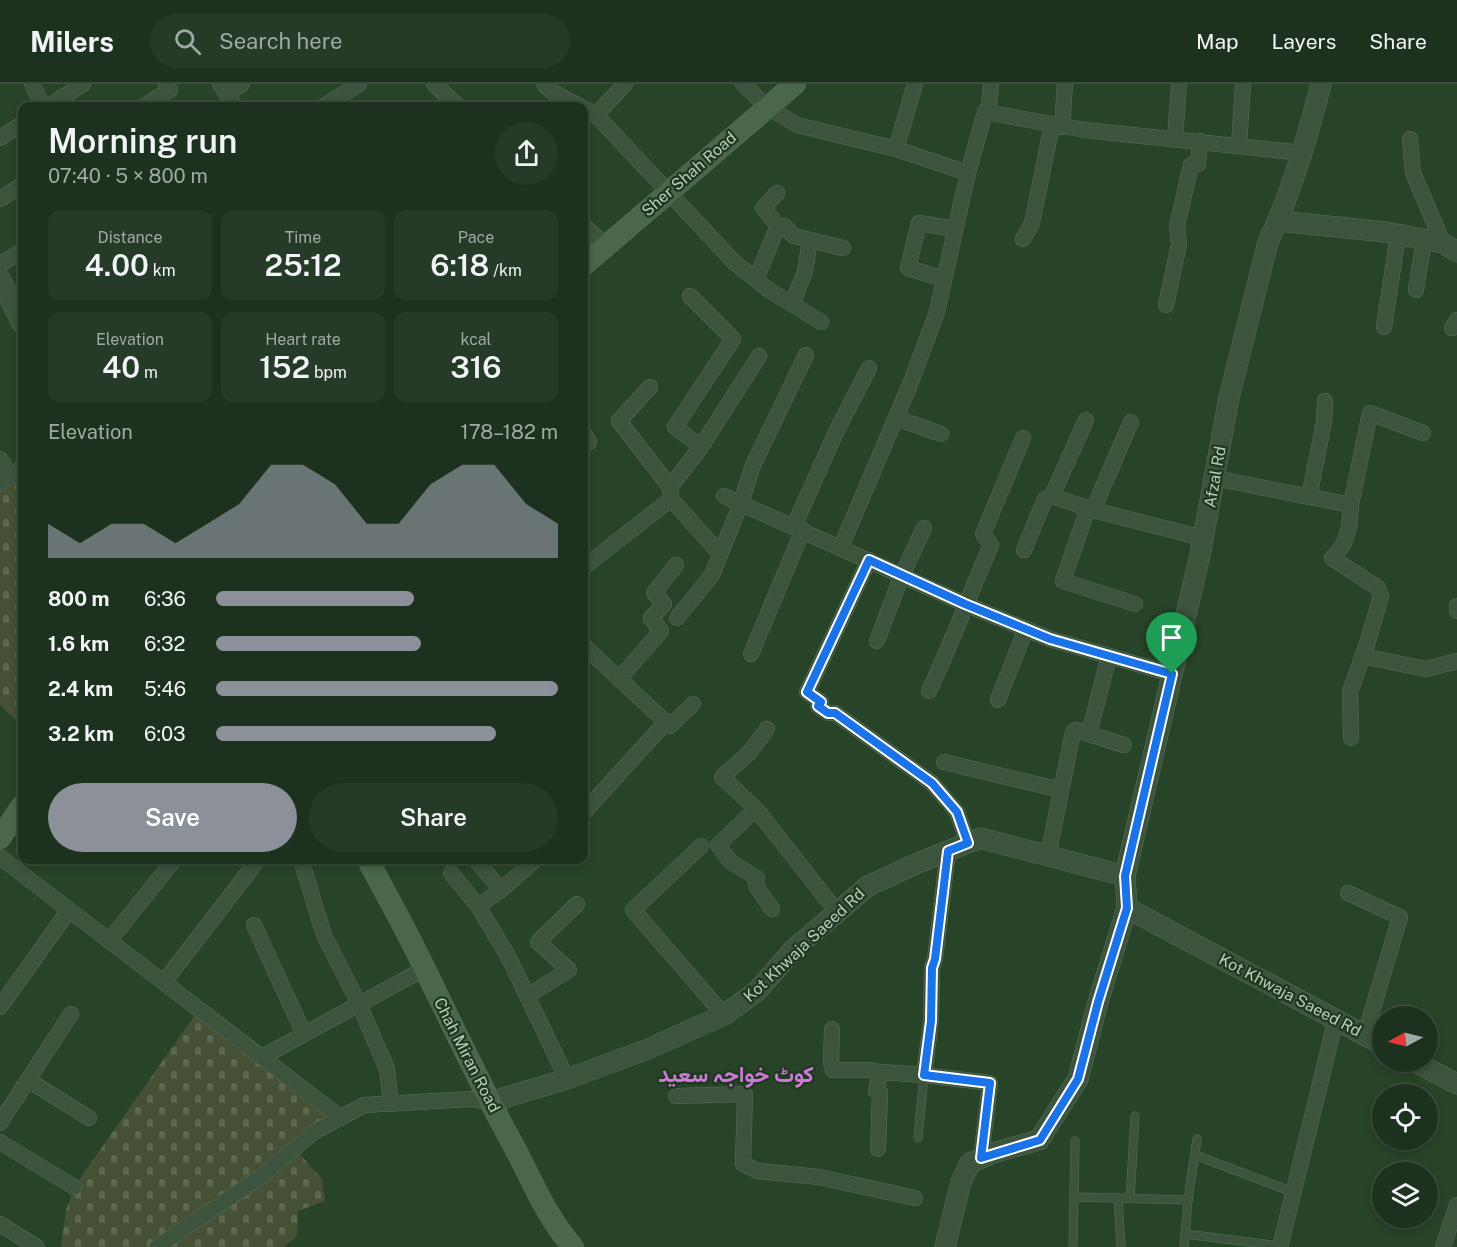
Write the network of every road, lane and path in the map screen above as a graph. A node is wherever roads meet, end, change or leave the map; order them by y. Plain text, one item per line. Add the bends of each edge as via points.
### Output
1 (32, 84) edge
2 (83, 84) edge
3 (166, 84) edge
4 (242, 84) edge
5 (359, 84) edge
6 (434, 84) edge
7 (544, 84) edge
8 (625, 84) edge
9 (743, 84) edge
10 (795, 84) edge
11 (915, 84) edge
12 (991, 84) edge
13 (1065, 84) edge
14 (1179, 84) edge
15 (1243, 84) edge
16 (1321, 84) edge
17 (227, 95) edge
18 (41, 102) edge
19 (55, 102) edge
20 (150, 102) edge
21 (330, 102) edge
22 (449, 102) edge
23 (572, 102) edge
24 (766, 107) junction
25 (590, 112) edge
26 (985, 112) junction
27 (1057, 126) junction
28 (18, 127) edge
29 (0, 138) edge
30 (1175, 139) junction
31 (1410, 139) dead end
32 (1200, 141) junction
33 (1239, 146) junction
34 (896, 149) junction
35 (1304, 153) junction
36 (968, 173) junction
37 (18, 188) edge
38 (669, 191) junction
39 (777, 193) dead end
40 (0, 200) edge
41 (1278, 221) junction
42 (777, 226) junction
43 (588, 230) edge
44 (955, 230) junction
45 (1398, 235) junction
46 (1023, 238) dead end
47 (810, 240) junction
48 (1441, 245) edge
49 (606, 246) junction
50 (843, 248) dead end
51 (18, 253) edge
52 (588, 262) edge
53 (0, 264) edge
54 (0, 279) edge
55 (756, 279) junction
56 (944, 279) junction
57 (1416, 290) dead end
58 (690, 296) dead end
59 (792, 304) junction
60 (1166, 305) dead end
61 (18, 315) edge
62 (821, 322) dead end
63 (1384, 327) dead end
64 (806, 355) dead end
65 (759, 356) dead end
66 (869, 368) dead end
67 (650, 387) dead end
68 (1325, 401) dead end
69 (896, 418) junction
70 (1086, 420) dead end
71 (1131, 422) dead end
72 (1423, 433) dead end
73 (941, 434) dead end
74 (1023, 438) dead end
75 (701, 447) junction
76 (0, 459) edge
77 (11, 476) edge
78 (1214, 478) junction
79 (671, 493) junction
80 (724, 496) dead end
81 (1052, 496) junction
82 (1308, 497) junction
83 (741, 503) junction
84 (1351, 505) junction
85 (1090, 509) junction
86 (799, 528) junction
87 (924, 528) dead end
88 (1203, 538) junction
89 (842, 547) junction
90 (1024, 550) dead end
91 (720, 554) junction
92 (869, 560) junction
93 (588, 564) edge
94 (676, 566) dead end
95 (902, 575) junction
96 (965, 604) junction
97 (1135, 604) dead end
98 (1457, 606) edge
99 (1457, 611) edge
100 (676, 618) dead end
101 (1026, 629) junction
102 (877, 641) dead end
103 (588, 650) edge
104 (751, 654) dead end
105 (1108, 656) junction
106 (1362, 656) junction
107 (1457, 661) edge
108 (1172, 674) junction
109 (619, 679) junction
110 (929, 691) dead end
111 (998, 700) dead end
112 (693, 704) dead end
113 (666, 722) junction
114 (767, 729) dead end
115 (1089, 734) junction
116 (1351, 738) dead end
117 (1124, 745) dead end
118 (944, 762) dead end
119 (1061, 790) junction
120 (588, 808) edge
121 (756, 809) junction
122 (18, 812) edge
123 (2, 831) edge
124 (968, 843) junction
125 (701, 846) dead end
126 (948, 851) junction
127 (1048, 856) junction
128 (0, 857) edge
129 (171, 864) edge
130 (255, 864) edge
131 (303, 864) edge
132 (370, 864) edge
133 (479, 864) edge
134 (530, 864) edge
135 (450, 873) dead end
136 (1125, 876) junction
137 (501, 890) junction
138 (1348, 893) dead end
139 (577, 904) dead end
140 (478, 906) junction
141 (1127, 908) junction
142 (772, 909) dead end
143 (69, 910) junction
144 (836, 911) junction
145 (254, 925) dead end
146 (110, 941) junction
147 (424, 969) junction
148 (164, 982) junction
149 (527, 996) junction
150 (359, 1004) junction
151 (0, 1007) edge
152 (70, 1014) dead end
153 (724, 1015) junction
154 (1336, 1019) junction
155 (832, 1029) dead end
156 (304, 1034) junction
157 (1365, 1035) junction
158 (1372, 1039) edge
159 (262, 1057) junction
160 (880, 1072) junction
161 (1434, 1072) edge
162 (924, 1075) junction
163 (567, 1079) junction
164 (28, 1080) junction
165 (1457, 1084) edge
166 (676, 1096) dead end
167 (490, 1102) junction
168 (392, 1104) junction
169 (1135, 1116) dead end
170 (89, 1118) dead end
171 (341, 1118) junction
172 (0, 1123) edge
173 (918, 1138) dead end
174 (1197, 1139) dead end
175 (1075, 1141) dead end
176 (0, 1142) edge
177 (878, 1149) dead end
178 (1195, 1155) junction
179 (981, 1158) junction
180 (74, 1187) dead end
181 (1293, 1192) junction
182 (1074, 1197) junction
183 (915, 1198) dead end
184 (1118, 1198) junction
185 (1130, 1199) junction
186 (1188, 1200) junction
187 (1457, 1205) edge
188 (0, 1224) edge
189 (1185, 1234) junction
190 (1280, 1246) edge
191 (37, 1247) edge
192 (157, 1247) edge
193 (573, 1247) edge
194 (945, 1247) edge
195 (1073, 1247) edge
196 (1121, 1247) edge
197 (1184, 1247) edge
198 (1443, 1247) edge

1 - 18 street
2 - 19 street
3 - 20 street via 170,90
4 - 17 street
5 - 21 street
6 - 22 street
7 - 23 street
8 - 25 street
9 - 24 street
10 - 24 main road, Sher Shah Road
11 - 34 street
12 - 26 street
13 - 27 street
14 - 30 street
15 - 33 street
16 - 35 street, Afzal Rd
24 - 34 street via 797,124
24 - 38 main road, Sher Shah Road
25 - 38 street
26 - 27 street
26 - 36 street
27 - 30 street
27 - 46 street via 1032,223
28 - 29 street
30 - 32 street
31 - 48 street via 1413,173
32 - 33 street
32 - 60 street via 1198,164 1191,165 1177,226 1179,244
33 - 35 street
34 - 36 street
35 - 41 street, Afzal Rd
36 - 44 street
37 - 40 street
38 - 49 main road, Sher Shah Road
38 - 55 street
39 - 42 street via 763,208
41 - 45 street
41 - 78 street, Afzal Rd via 1268,242 1229,398
42 - 47 street
42 - 55 street
43 - 49 street
44 - 56 street
44 - 56 street via 919,223 908,268
45 - 48 street
45 - 63 street
47 - 50 street
47 - 59 street via 805,272
48 - 57 street
49 - 52 main road, Sher Shah Road
51 - 53 street
54 - 61 street
55 - 59 street
56 - 69 street via 937,312
58 - 75 street via 733,339 675,427
59 - 62 street
64 - 83 street via 753,465
65 - 75 street
66 - 86 street via 836,432
67 - 79 street via 619,421
68 - 82 street
69 - 73 street
69 - 89 street
70 - 81 street
71 - 85 street
72 - 84 street via 1370,413
74 - 96 street via 983,534 992,545
75 - 79 street
76 - 77 street
78 - 82 street
78 - 88 street, Afzal Rd
79 - 91 street
79 - 93 street
80 - 83 street
81 - 85 street
81 - 90 street via 1045,499
82 - 84 street
83 - 86 street
83 - 91 street
84 - 106 street via 1346,541 1332,558 1378,588 1381,596
85 - 88 street
85 - 97 street via 1063,581
86 - 89 street
86 - 104 street
87 - 95 street
88 - 108 street, Afzal Rd
89 - 92 street
91 - 100 street via 712,575
92 - 95 street
92 - 124 street via 807,692 821,702 818,706 835,713 932,783 957,812
94 - 109 street via 654,593 664,604 651,618 662,631
95 - 96 street
95 - 102 street
96 - 101 street
96 - 110 street
98 - 99 street
101 - 105 street
101 - 111 street
103 - 109 street
105 - 108 street
105 - 115 street
106 - 107 street via 1426,669
106 - 116 street via 1350,692
108 - 136 street, Afzal Rd
109 - 113 street
112 - 113 street via 670,726
113 - 120 street
114 - 121 street via 723,777
115 - 117 street
115 - 119 street via 1072,732
118 - 119 street
119 - 127 street
121 - 142 street via 718,845 731,862 757,878 756,886
121 - 144 street
122 - 123 main road
124 - 126 street, Kot Khwaja Saeed Rd
124 - 127 street, Kot Khwaja Saeed Rd via 980,838
125 - 153 street via 633,910
126 - 144 street, Kot Khwaja Saeed Rd via 868,885
126 - 162 street via 932,968
127 - 136 street, Kot Khwaja Saeed Rd
128 - 143 street
129 - 146 street
130 - 148 street
131 - 150 street via 324,935
132 - 147 main road, Chah Miran Road
133 - 137 street
134 - 137 street
135 - 140 street
136 - 141 street
137 - 140 street
138 - 157 street via 1400,917
139 - 149 street via 538,942 569,970
140 - 149 street
141 - 154 street, Kot Khwaja Saeed Rd
141 - 179 street via 1078,1079 1040,1140
143 - 146 street
143 - 151 street
144 - 153 street, Kot Khwaja Saeed Rd via 794,949 757,991
145 - 156 street
146 - 148 street
147 - 150 street
147 - 167 main road, Chah Miran Road
148 - 159 street
149 - 163 street
150 - 156 street
150 - 168 street via 387,1069
152 - 164 street
153 - 163 street, Kot Khwaja Saeed Rd
154 - 157 street, Kot Khwaja Saeed Rd
154 - 181 street
155 - 160 street via 833,1070
156 - 159 street
157 - 158 street, Kot Khwaja Saeed Rd
159 - 171 street
160 - 162 street
160 - 177 street via 876,1090 880,1093
161 - 165 street
162 - 173 lane
162 - 179 street via 990,1083
163 - 167 street, Kot Khwaja Saeed Rd
164 - 170 street
164 - 172 street
166 - 183 street via 745,1094 743,1164 758,1171 819,1177
167 - 168 street
167 - 193 main road, Chah Miran Road via 537,1195
168 - 171 street via 364,1105
169 - 185 lane
171 - 192 street via 314,1132 263,1175
174 - 178 lane
175 - 182 lane
176 - 180 street
178 - 181 lane
178 - 186 lane
179 - 194 street via 970,1163 960,1182
181 - 190 street
182 - 184 lane
182 - 195 lane
184 - 185 lane
184 - 196 lane
185 - 186 lane
186 - 189 lane
187 - 198 street
188 - 191 street
189 - 190 lane
189 - 197 lane

